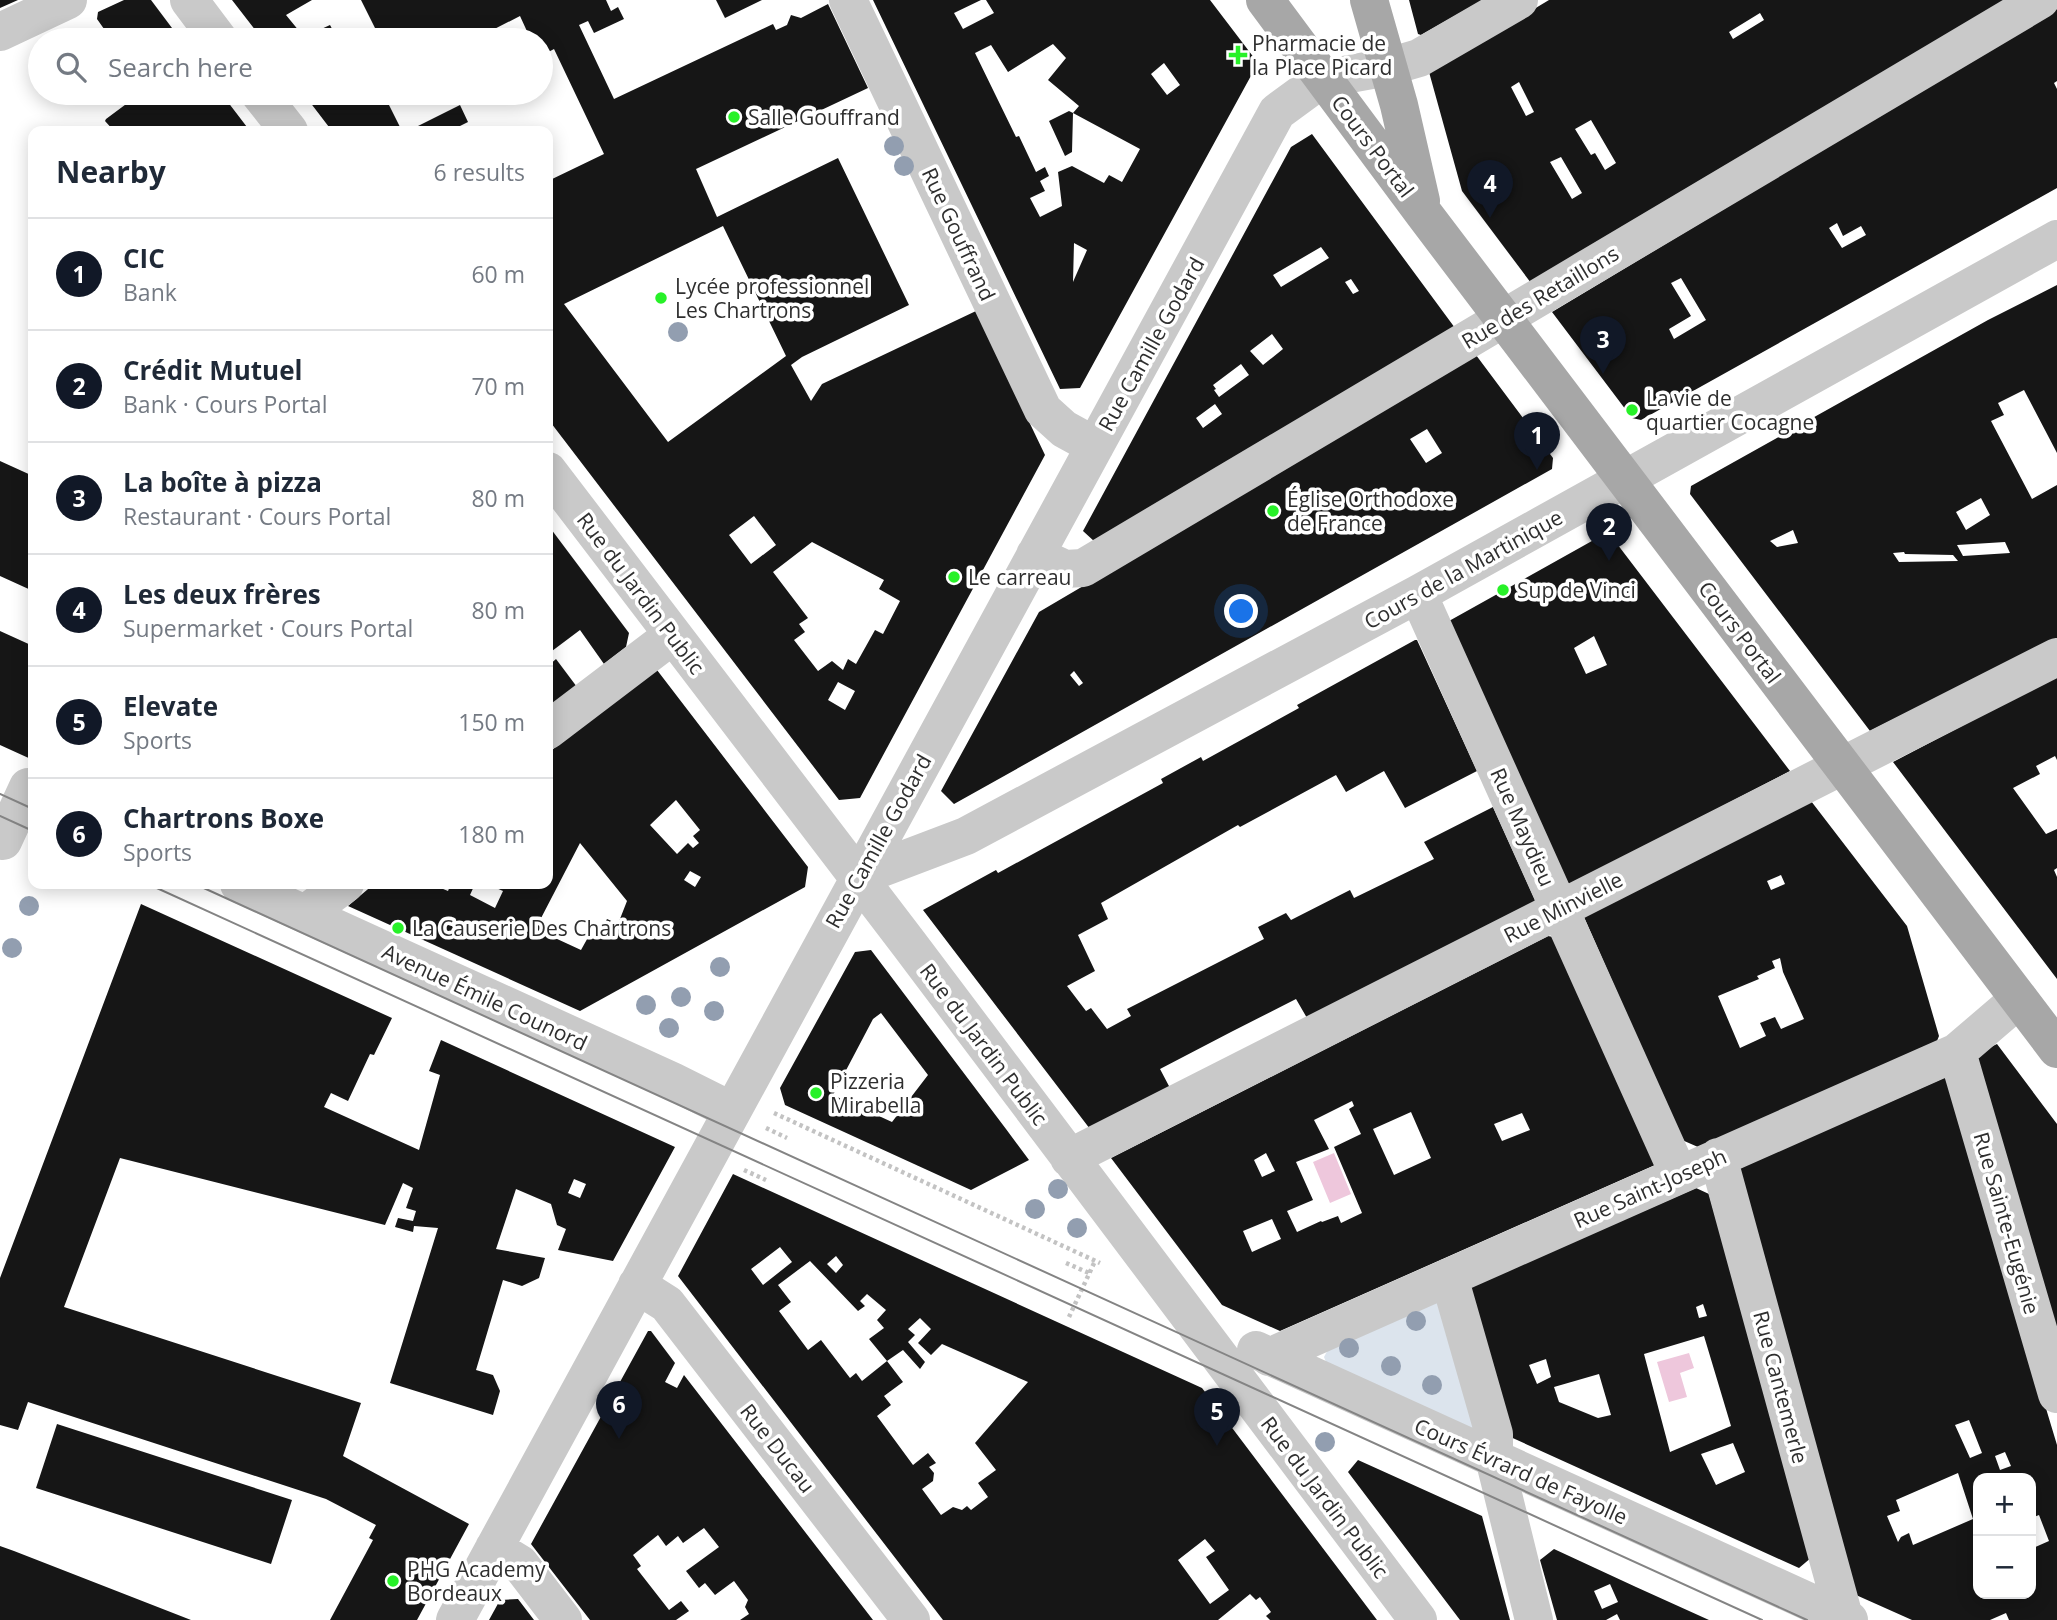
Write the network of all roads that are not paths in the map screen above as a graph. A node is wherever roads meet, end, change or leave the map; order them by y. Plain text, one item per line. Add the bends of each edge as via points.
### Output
1 (68, 0) edge
2 (189, 0) edge
3 (848, 0) edge
4 (1265, 0) edge
5 (1369, 0) edge
6 (1519, 0) edge
7 (2040, 0) edge
8 (210, 28) edge
9 (0, 32) edge
10 (1388, 67) junction
11 (1322, 79) junction
12 (268, 105) edge
13 (285, 126) edge
14 (1424, 214) junction
15 (2057, 239) edge
16 (1503, 319) junction
17 (1095, 446) junction
18 (553, 478) edge
19 (1625, 480) junction
20 (1035, 555) junction
21 (1418, 594) junction
22 (673, 635) junction
23 (2057, 657) edge
24 (553, 726) edge
25 (1842, 765) junction
26 (20, 784) edge
27 (3, 841) dead end
28 (858, 877) junction
29 (250, 889) edge
30 (338, 889) edge
31 (1559, 909) junction
32 (305, 914) junction
33 (2043, 1021) edge
34 (1957, 1052) junction
35 (753, 1115) junction
36 (1718, 1157) junction
37 (1069, 1158) junction
38 (1679, 1175) junction
39 (1449, 1277) junction
40 (637, 1285) junction
41 (1194, 1322) junction
42 (1269, 1357) junction
43 (2057, 1394) edge
44 (1494, 1458) junction
45 (494, 1548) junction
46 (1847, 1619) edge
47 (455, 1620) edge
48 (563, 1620) edge
49 (911, 1620) edge
50 (1418, 1620) edge
51 (1534, 1620) edge

1 - 9 street
2 - 8 street
3 - 17 street, Rue Gouffrand via 1043,410
4 - 11 main road, Cours Portal
5 - 10 main road, Cours Portal
6 - 10 street via 1419,58
7 - 16 street, Rue des Retaillons
10 - 11 street
10 - 14 main road, Cours Portal
11 - 14 main road, Cours Portal
11 - 17 street, Rue Camille Godard via 1277,112
12 - 13 street
14 - 16 main road, Cours Portal
15 - 19 street, Cours de la Martinique
16 - 19 main road, Cours Portal
16 - 20 street, Rue des Retaillons via 1083,568 1065,569
17 - 20 street, Rue Camille Godard
18 - 22 street, Rue du Jardin Public
19 - 21 street, Cours de la Martinique
19 - 25 main road, Cours Portal
20 - 28 street, Rue Camille Godard
21 - 28 street, Cours de la Martinique via 966,836
21 - 31 street, Rue Maydieu
22 - 24 street
22 - 28 street, Rue du Jardin Public
23 - 25 street, Rue Minvielle
25 - 31 street, Rue Minvielle
25 - 33 main road, Cours Portal
26 - 27 street
28 - 35 street, Rue Camille Godard
28 - 37 street, Rue du Jardin Public
29 - 32 street, Avenue Émile Counord
30 - 32 street
31 - 37 street, Rue Minvielle
31 - 38 street, Rue Maydieu
32 - 35 street, Avenue Émile Counord
33 - 34 street, Rue Saint-Joseph
34 - 36 street, Rue Saint-Joseph
34 - 43 street, Rue Sainte-Eugénie
35 - 40 street, Rue Camille Godard
36 - 38 street, Rue Saint-Joseph
36 - 46 street, Rue Cantemerle
37 - 41 street, Rue du Jardin Public
38 - 39 street, Rue Saint-Joseph
39 - 42 street, Rue Saint-Joseph
39 - 44 street via 1494,1434
40 - 45 street, Rue Camille Godard
40 - 49 street, Rue Ducau via 667,1304
41 - 42 street, Cours Évrard de Fayolle
41 - 50 street, Rue du Jardin Public
42 - 44 street, Cours Évrard de Fayolle
44 - 46 street, Cours Évrard de Fayolle
44 - 51 street
45 - 47 street, Rue Camille Godard
45 - 48 street via 520,1564

